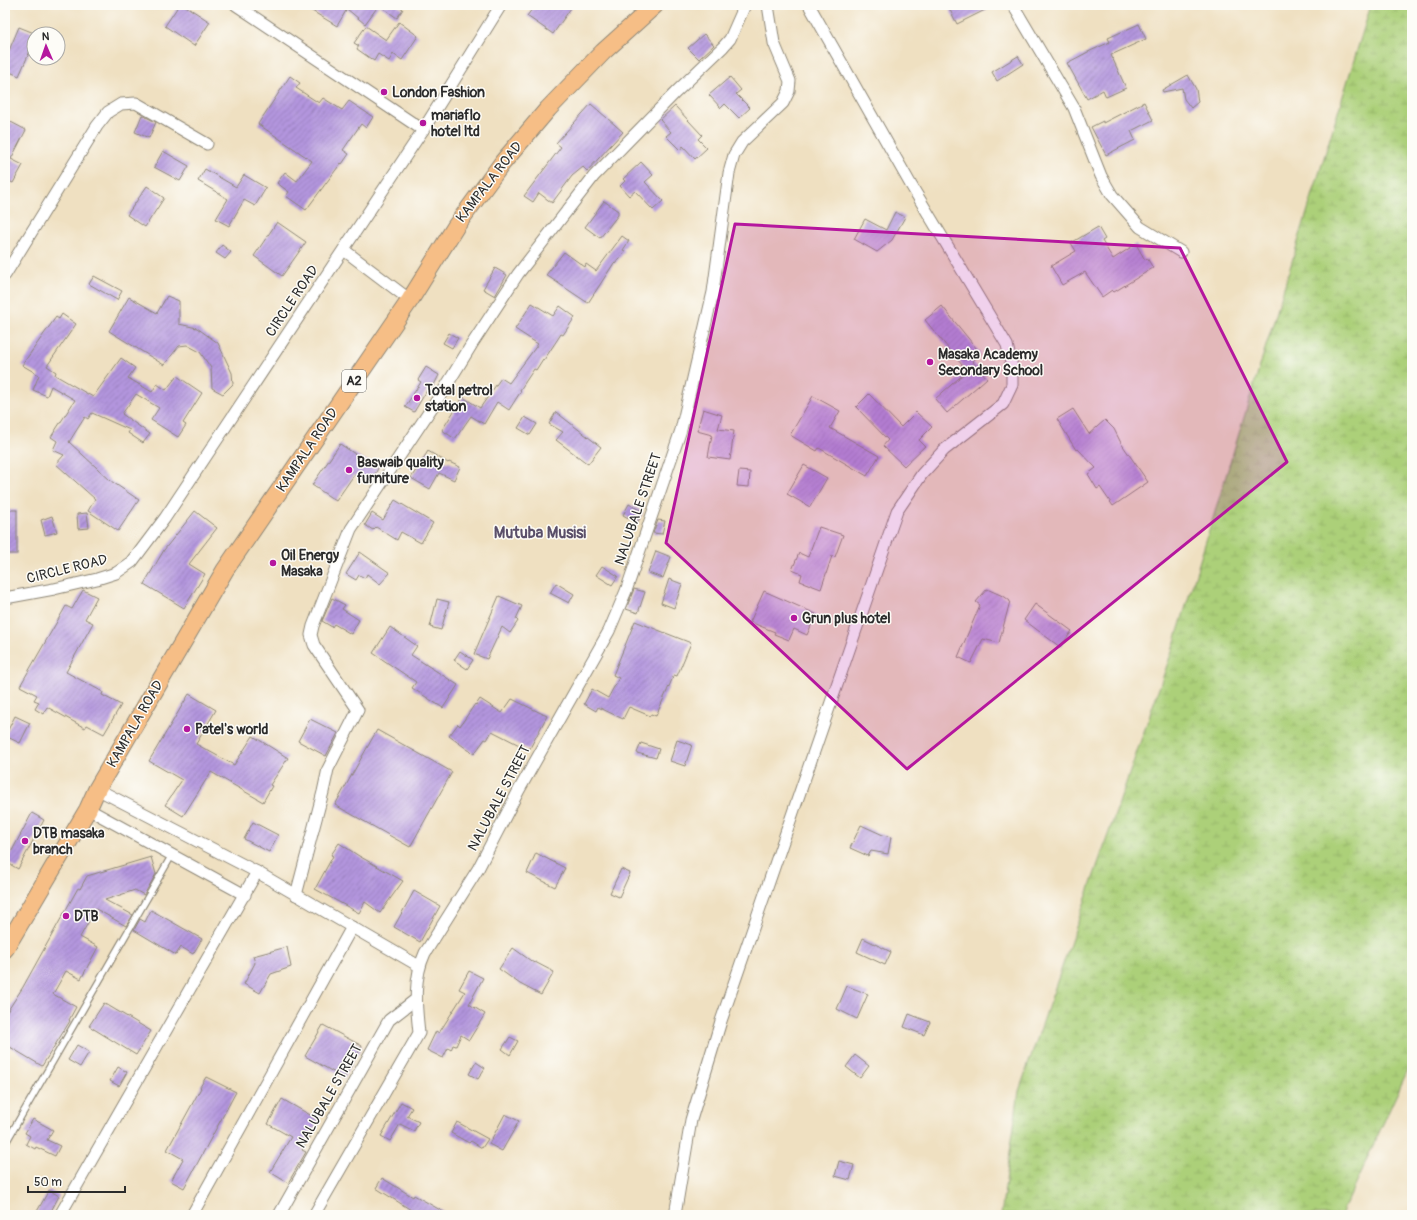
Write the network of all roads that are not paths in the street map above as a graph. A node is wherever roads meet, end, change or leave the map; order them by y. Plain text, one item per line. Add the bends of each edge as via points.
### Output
1 (236, 5) edge
2 (502, 5) edge
3 (655, 5) edge
4 (745, 5) edge
5 (768, 5) edge
6 (809, 5) edge
7 (1013, 5) edge
8 (423, 130) junction
9 (207, 144) dead end
10 (344, 250) junction
11 (1180, 252) dead end
12 (5, 275) edge
13 (410, 300) junction
14 (5, 598) edge
15 (97, 789) junction
16 (88, 809) junction
17 (172, 855) junction
18 (257, 872) junction
19 (245, 895) junction
20 (296, 895) junction
21 (352, 927) junction
22 (5, 949) edge
23 (419, 966) junction
24 (416, 1000) junction
25 (5, 1144) edge
26 (60, 1215) edge
27 (192, 1215) edge
28 (279, 1215) edge
29 (314, 1215) edge
30 (675, 1215) edge

1 - 8 street
2 - 8 street, CIRCLE ROAD
3 - 13 main road, KAMPALA ROAD / A2 via 603,52 548,109 503,162 456,226
4 - 20 street via 730,39 723,48 594,176 518,274 351,529 313,626 312,635 314,645 358,710 328,769
5 - 23 street, NALUBALE STREET via 774,43 790,81 789,91 783,103 742,142 734,155 729,173 712,292 681,430 626,591 609,631 519,790 478,869
6 - 30 street via 911,185 1007,345 1012,367 1012,385 1003,404 944,450 922,474 897,511 721,1021 691,1120
7 - 11 street via 1074,108 1101,176 1112,195 1140,228
8 - 10 street, CIRCLE ROAD
9 - 12 street via 136,103 121,104 108,112
10 - 13 street
10 - 14 street, CIRCLE ROAD via 165,518 132,562 116,573 97,579
13 - 15 main road, KAMPALA ROAD / A2 via 225,570
15 - 16 main road, A2
15 - 18 street
16 - 17 street
16 - 22 main road, A2 via 12,932
17 - 19 street
17 - 25 lane
18 - 19 street
18 - 20 street
19 - 26 street
20 - 21 street
21 - 23 street
21 - 27 street
23 - 24 street, NALUBALE STREET
24 - 28 street, NALUBALE STREET via 390,1020
24 - 29 street, NALUBALE STREET via 419,1033

